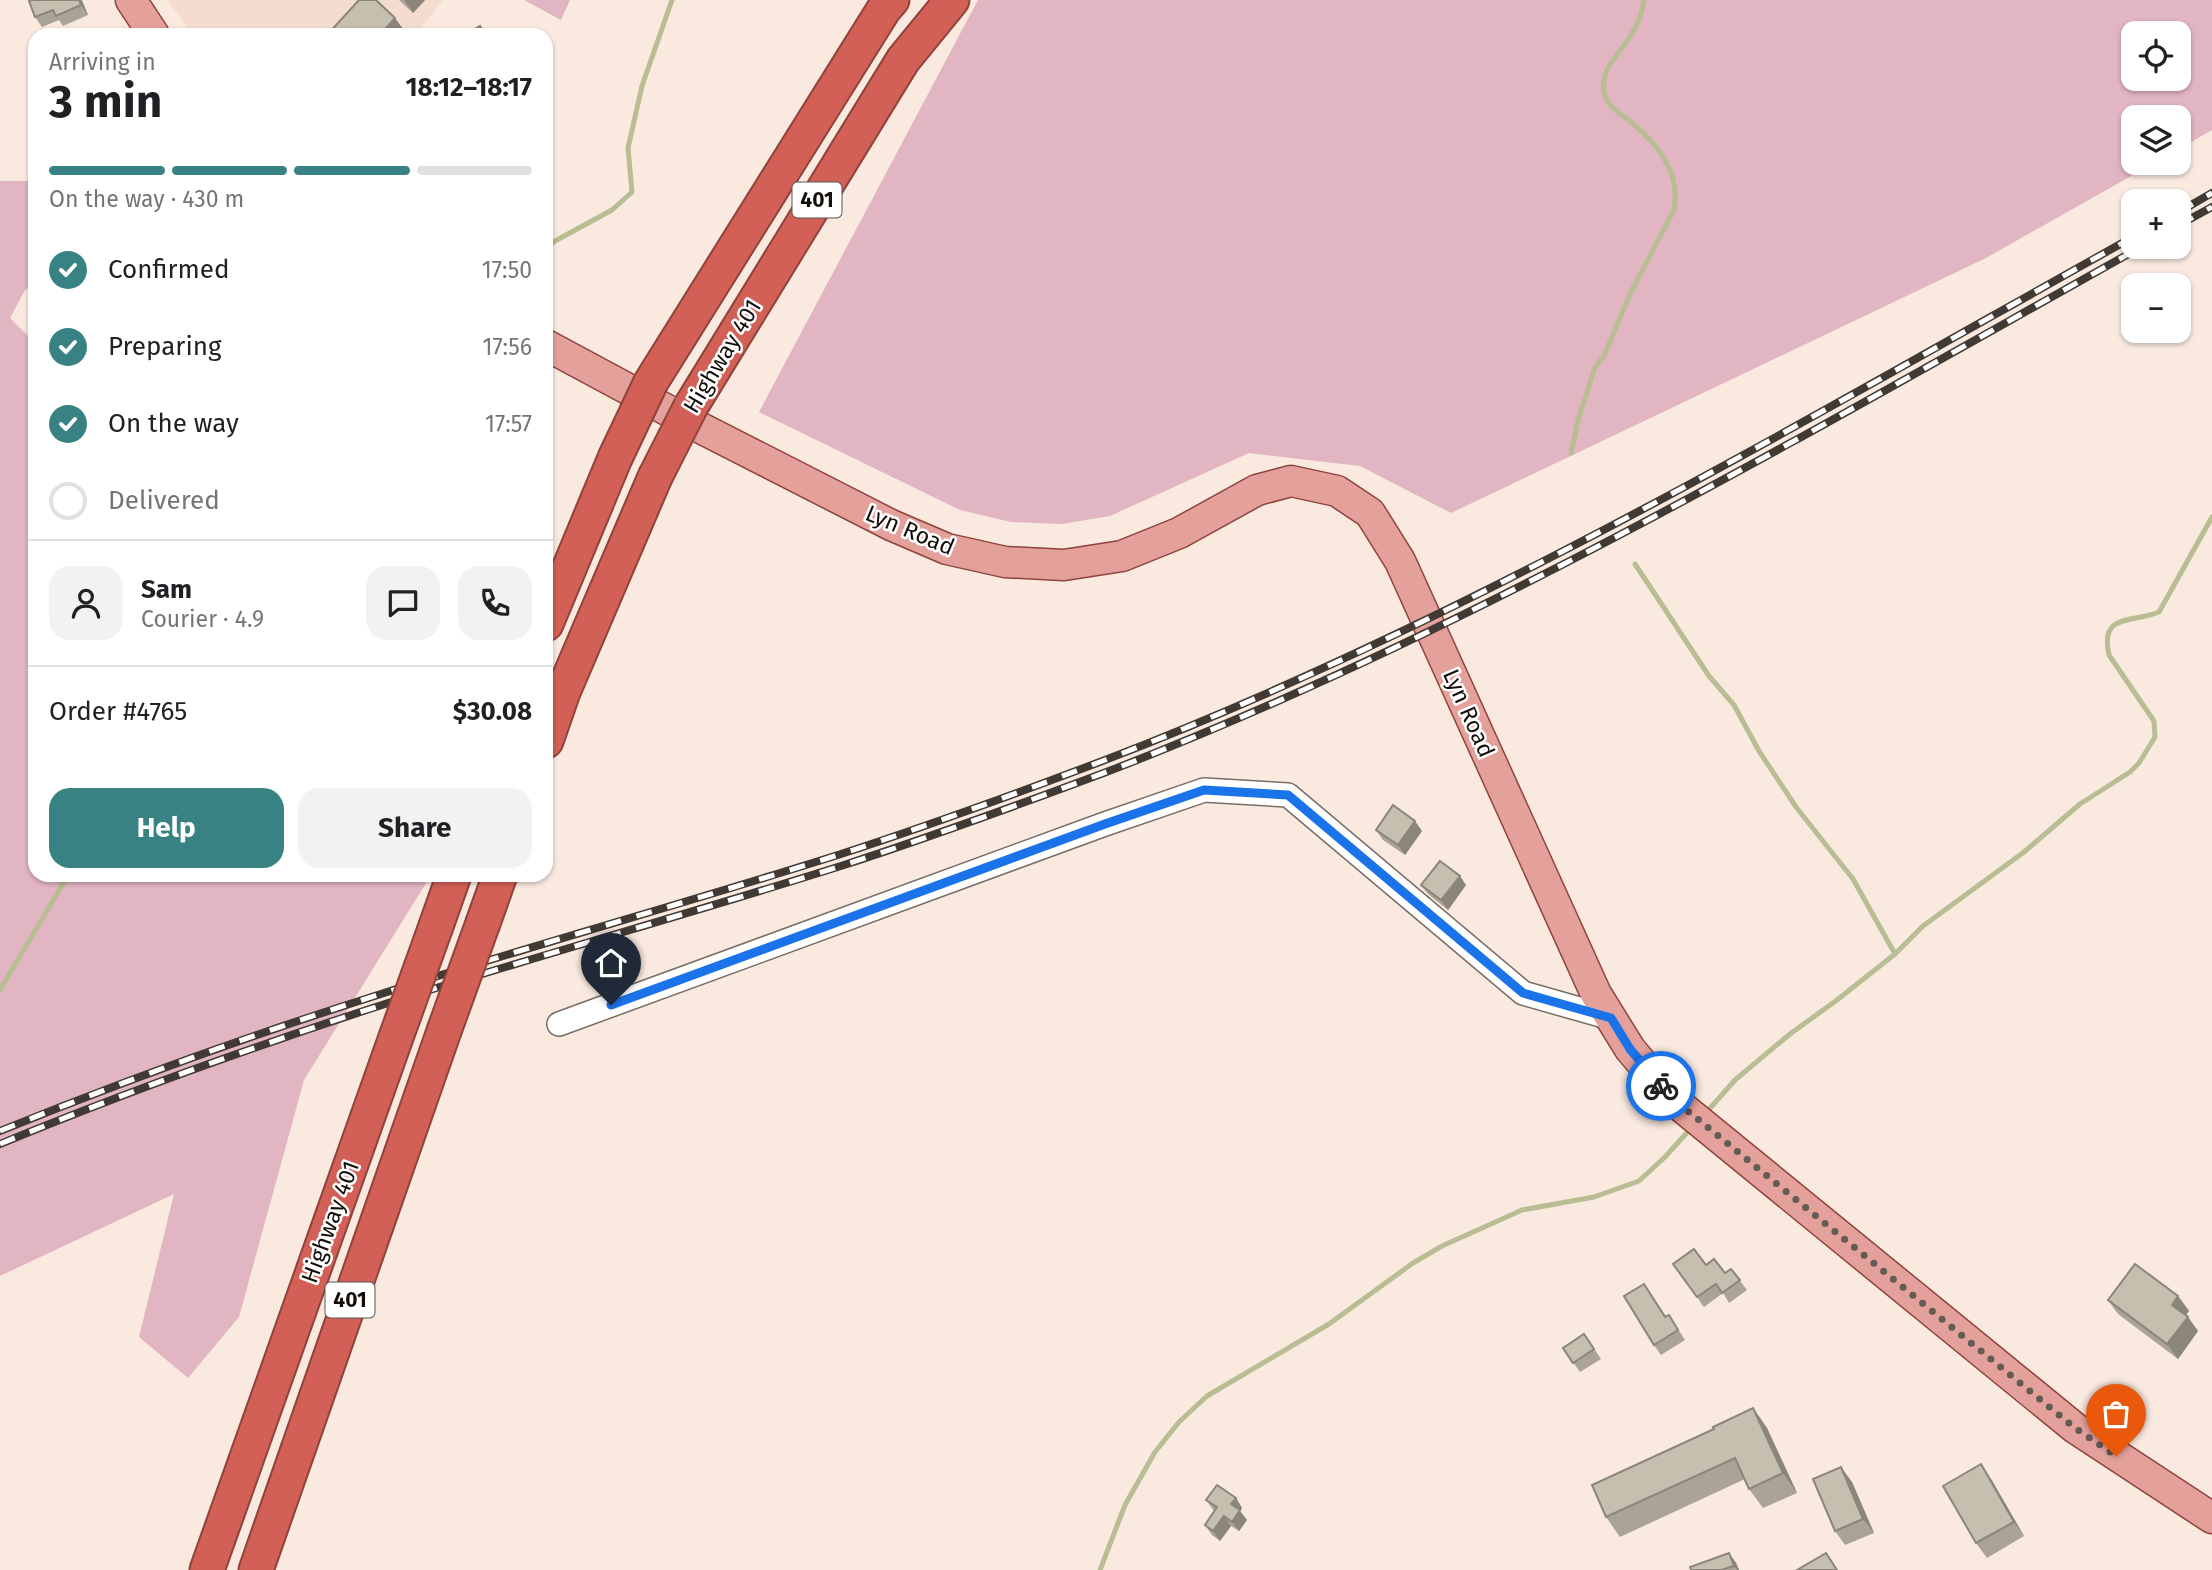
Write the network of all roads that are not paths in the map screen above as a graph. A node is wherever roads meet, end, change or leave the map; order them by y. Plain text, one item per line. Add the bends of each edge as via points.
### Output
1 (131, 0) edge
2 (892, 0) edge
3 (952, 0) edge
4 (149, 28) edge
5 (553, 349) edge
6 (553, 607) edge
7 (553, 721) edge
8 (452, 882) edge
9 (497, 882) edge
10 (1611, 1018) junction
11 (559, 1024) dead end
12 (2212, 1518) edge
13 (207, 1570) edge
14 (256, 1570) edge

1 - 4 main road
2 - 6 highway, Highway 401 / 401, bridge via 651,382
3 - 7 highway, Highway 401 / 401, bridge via 903,60 691,406 655,477
5 - 10 main road, Lyn Road via 891,524 947,549 1005,562 1064,565 1122,556 1179,533 1257,490 1291,481 1337,491 1370,513 1400,561
8 - 13 highway, Highway 401 / 401, bridge
9 - 14 highway, Highway 401 / 401, bridge
10 - 11 street via 1523,993 1288,795 1204,790
10 - 12 main road, Lyn Road via 1630,1049 1672,1098 2075,1428

